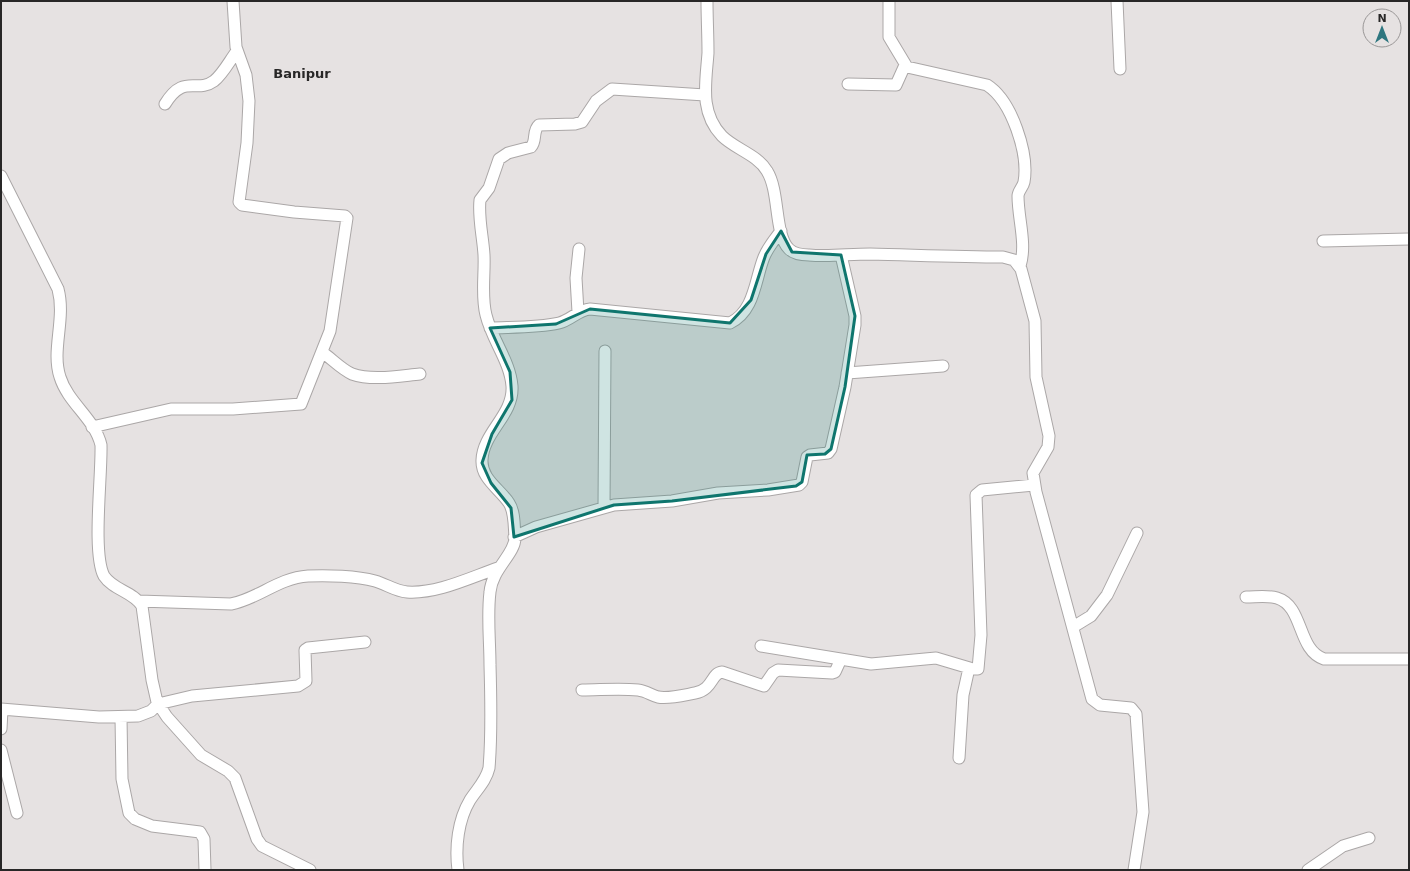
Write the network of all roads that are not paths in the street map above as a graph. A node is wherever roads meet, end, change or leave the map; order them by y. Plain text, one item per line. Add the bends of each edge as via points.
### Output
1 (233, 1) edge
2 (707, 1) edge
3 (889, 1) edge
4 (1117, 1) edge
5 (237, 50) junction
6 (906, 65) junction
7 (1120, 69) dead end
8 (848, 84) dead end
9 (705, 95) junction
10 (165, 104) dead end
11 (1, 176) edge
12 (781, 231) junction
13 (1409, 239) edge
14 (1323, 241) dead end
15 (579, 249) dead end
16 (841, 255) junction
17 (1020, 266) junction
18 (578, 312) junction
19 (490, 328) junction
20 (605, 351) dead end
21 (322, 352) junction
22 (943, 366) dead end
23 (847, 373) junction
24 (420, 374) dead end
25 (92, 427) junction
26 (1034, 485) junction
27 (604, 507) junction
28 (1137, 532) dead end
29 (514, 537) junction
30 (498, 568) junction
31 (1246, 597) dead end
32 (139, 602) junction
33 (1073, 627) junction
34 (365, 642) dead end
35 (762, 646) dead end
36 (841, 658) junction
37 (1409, 659) edge
38 (969, 668) junction
39 (582, 690) dead end
40 (158, 704) junction
41 (2, 709) edge
42 (121, 717) junction
43 (1, 728) edge
44 (1, 750) edge
45 (960, 758) dead end
46 (17, 813) dead end
47 (1369, 838) dead end
48 (204, 870) edge
49 (310, 870) edge
50 (458, 870) edge
51 (1134, 870) edge
52 (1308, 870) edge

1 - 5 street
2 - 9 street via 708,53
3 - 6 street via 889,37
4 - 7 street
5 - 10 street via 214,81 180,88 172,93
5 - 21 street via 246,75 250,101 239,202 242,205 347,218 330,331
6 - 8 street via 896,85
6 - 17 street via 987,86 1010,114 1020,140 1023,162 1024,182 1018,196 1023,255
9 - 12 street via 707,111 717,130 729,142 760,163 770,175
9 - 19 street via 614,88 596,101 582,122 539,125 531,147 508,153 499,159 489,188 479,205 486,313
11 - 25 street via 58,289 62,307 59,375 70,398
12 - 16 street via 786,245 792,252 808,255
12 - 18 street via 766,254 751,300 730,323 602,309
13 - 14 street
15 - 18 street via 575,286
16 - 17 street via 1003,257 1014,260
16 - 23 street via 855,320
17 - 26 street via 1035,321 1036,377 1049,436 1048,447 1034,468
18 - 19 street via 556,324
19 - 29 street via 510,372 512,396 511,403 483,454 482,463 491,483 511,508
20 - 27 street
21 - 24 street via 352,374 374,377
21 - 25 street via 301,404 233,409 171,409
22 - 23 street
23 - 27 street via 831,449 828,453 807,457 802,482 799,485
25 - 32 street via 101,445 100,567 112,584
26 - 33 street
26 - 38 street via 992,488 977,493 981,646 978,669
27 - 29 street via 536,527
28 - 33 street via 1107,595 1091,616
29 - 30 street via 512,548
30 - 32 street via 419,592 397,590 370,580 310,576 278,584 238,603
30 - 50 street via 491,586 489,606 489,768 485,779 465,809 458,837
31 - 37 street via 1276,598 1289,604 1305,640 1317,656 1324,659
32 - 40 street via 143,608 154,692
33 - 51 street via 1092,699 1100,705 1131,708 1136,714 1143,812
34 - 40 street via 308,648 305,650 306,681 298,686 218,693
35 - 36 street
36 - 38 street via 878,664 936,658
36 - 39 street via 832,674 778,670 772,673 764,686 722,672 716,675 710,686 704,690 684,695 662,697 636,690
38 - 45 street via 963,695
40 - 42 street via 146,714
40 - 49 street via 201,755 235,778 257,839 262,846
41 - 42 street
41 - 43 street
42 - 48 street via 122,779 129,813 135,819 152,826 200,832 204,839
44 - 46 street
47 - 52 street via 1343,846

